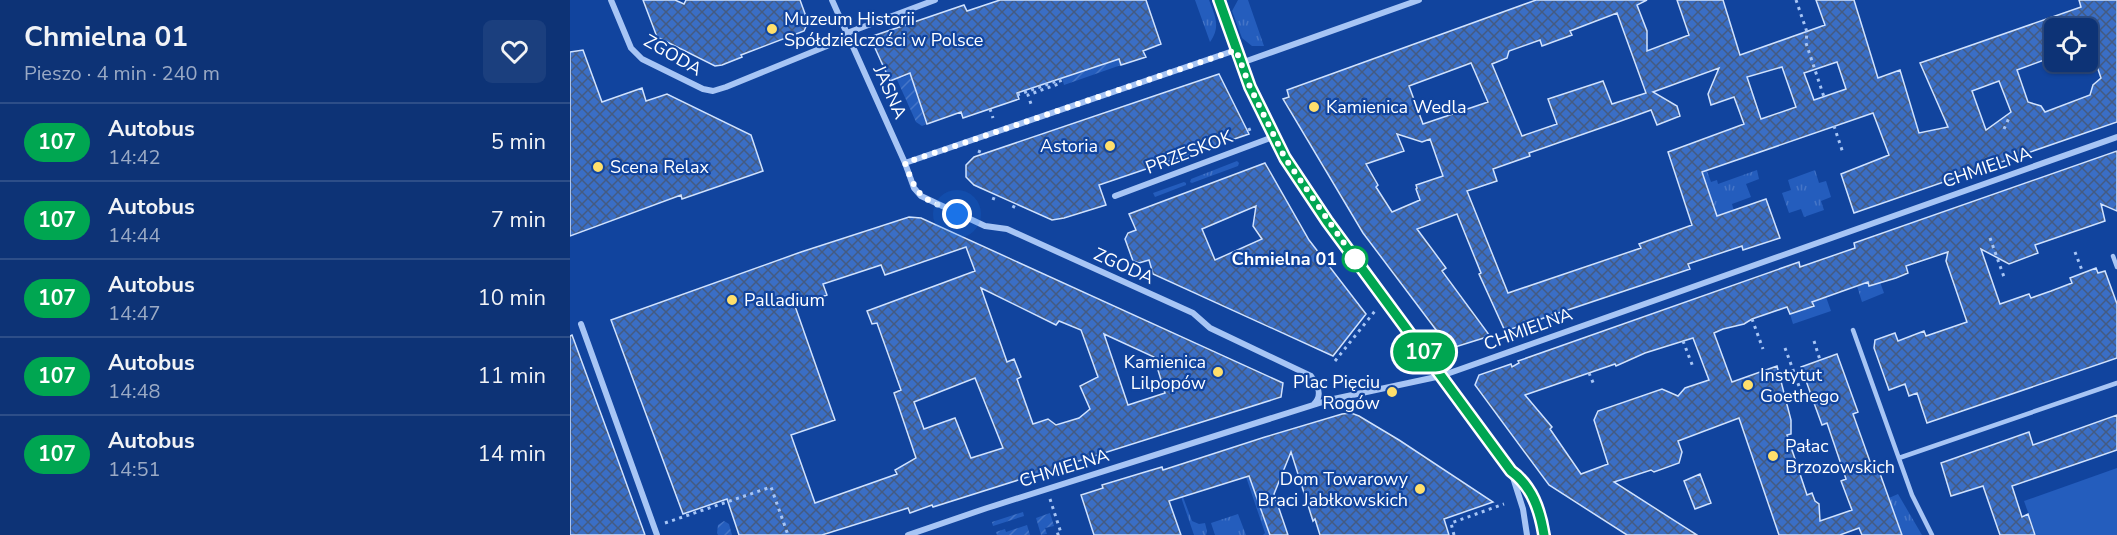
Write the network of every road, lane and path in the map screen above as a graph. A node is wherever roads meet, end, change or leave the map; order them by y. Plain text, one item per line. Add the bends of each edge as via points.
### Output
1 (611, 0) edge
2 (832, 0) edge
3 (935, 0) edge
4 (1219, 0) edge
5 (1419, 0) edge
6 (1796, 0) edge
7 (848, 35) junction
8 (1236, 50) junction
9 (1241, 63) junction
10 (1017, 95) dead end
11 (1824, 97) dead end
12 (1031, 104) dead end
13 (990, 109) dead end
14 (993, 118) dead end
15 (2009, 118) dead end
16 (1834, 126) dead end
17 (1253, 128) dead end
18 (2004, 129) dead end
19 (1248, 130) dead end
20 (1274, 137) junction
21 (2117, 137) edge
22 (978, 151) dead end
23 (1843, 153) dead end
24 (985, 154) dead end
25 (905, 163) junction
26 (995, 195) dead end
27 (1115, 196) dead end
28 (993, 200) dead end
29 (1015, 204) dead end
30 (1012, 208) dead end
31 (1990, 238) dead end
32 (2075, 252) dead end
33 (2113, 256) dead end
34 (2117, 267) edge
35 (2083, 273) dead end
36 (2004, 277) dead end
37 (1375, 311) dead end
38 (1752, 320) dead end
39 (581, 324) dead end
40 (1853, 330) dead end
41 (1683, 341) dead end
42 (1814, 341) dead end
43 (1785, 348) dead end
44 (1763, 349) dead end
45 (1820, 360) dead end
46 (1335, 361) dead end
47 (1693, 367) dead end
48 (1589, 373) dead end
49 (1441, 376) junction
50 (2117, 383) edge
51 (1594, 385) dead end
52 (1802, 403) dead end
53 (1311, 406) junction
54 (1899, 458) junction
55 (1511, 471) junction
56 (1047, 489) junction
57 (1504, 504) dead end
58 (655, 527) junction
59 (657, 535) edge
60 (788, 535) edge
61 (908, 535) edge
62 (1055, 535) edge
63 (1454, 535) edge
64 (1527, 535) edge
65 (1544, 535) edge
66 (1932, 535) edge

1 - 7 street, ZGODA via 633,52 708,91
2 - 7 street, JASNA
3 - 7 street, ZGODA
4 - 8 street
5 - 9 street
6 - 11 path
7 - 25 street, JASNA
8 - 9 street
8 - 25 street
9 - 20 street
10 - 12 path via 1060,80 1061,83 1028,95
13 - 14 path
15 - 18 path
16 - 23 path
17 - 19 path
20 - 27 street, PRZESKOK
20 - 49 street via 1304,188
21 - 49 street, CHMIELNA
22 - 24 path
25 - 53 street, ZGODA via 914,188 926,199 985,226 1007,229 1193,313 1210,328 1311,376 1320,396
26 - 28 path
29 - 30 path
31 - 36 path
32 - 35 path
33 - 34 lane
37 - 46 path
38 - 44 path
39 - 58 street
40 - 54 lane
41 - 47 path
42 - 45 path
43 - 52 path
48 - 51 path
49 - 53 street, CHMIELNA
49 - 55 street
50 - 54 lane
53 - 56 street, CHMIELNA
54 - 66 lane
55 - 64 street
55 - 65 street via 1528,486
56 - 61 street, CHMIELNA
56 - 62 path via 1061,533
57 - 63 path via 1450,523
58 - 59 street
58 - 60 path via 771,487

